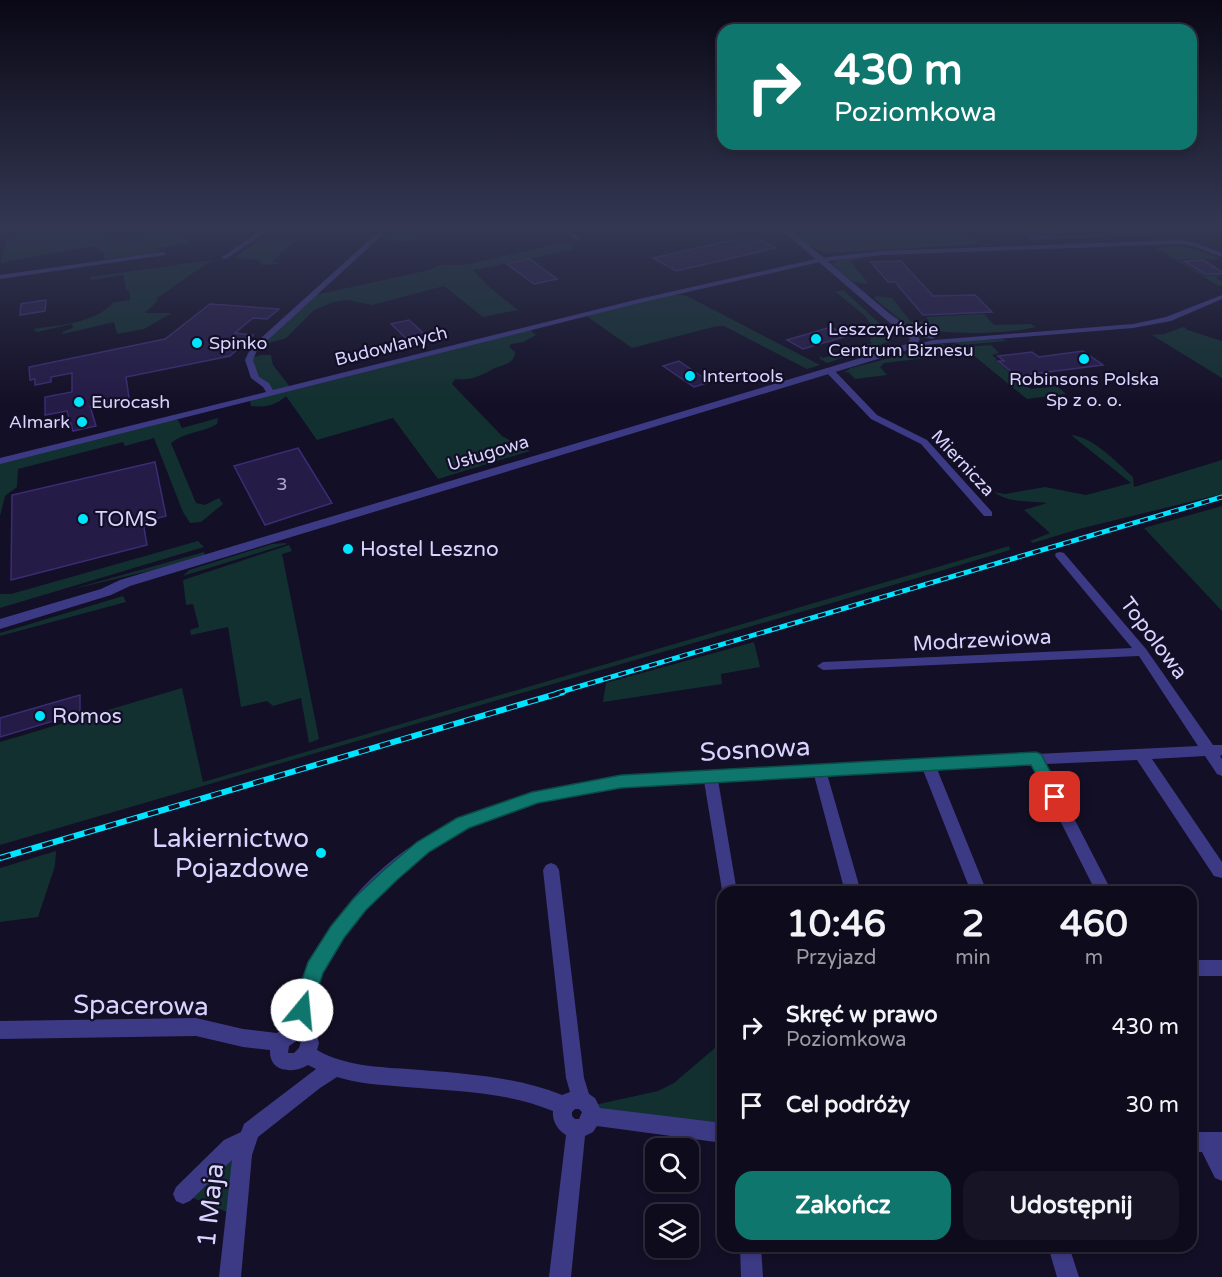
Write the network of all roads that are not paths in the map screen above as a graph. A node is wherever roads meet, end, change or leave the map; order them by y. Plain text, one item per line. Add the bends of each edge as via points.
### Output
1 (321, 286) edge
2 (707, 286) edge
3 (851, 286) edge
4 (1222, 297) edge
5 (909, 338) junction
6 (933, 339) junction
7 (829, 370) junction
8 (271, 393) junction
9 (0, 461) edge
10 (988, 514) dead end
11 (1060, 555) dead end
12 (125, 583) junction
13 (0, 613) edge
14 (0, 624) edge
15 (1142, 652) junction
16 (823, 666) dead end
17 (1216, 751) edge
18 (1141, 754) junction
19 (1036, 758) junction
20 (928, 764) junction
21 (819, 769) junction
22 (1222, 770) edge
23 (710, 775) junction
24 (551, 870) dead end
25 (1221, 871) edge
26 (728, 886) edge
27 (852, 886) edge
28 (977, 886) edge
29 (1101, 886) edge
30 (1197, 968) edge
31 (1222, 968) edge
32 (0, 1030) edge
33 (298, 1031) junction
34 (280, 1042) junction
35 (307, 1054) junction
36 (335, 1068) junction
37 (573, 1102) junction
38 (584, 1123) junction
39 (717, 1133) edge
40 (246, 1140) junction
41 (1207, 1142) edge
42 (1222, 1171) edge
43 (183, 1194) dead end
44 (750, 1252) edge
45 (1060, 1252) edge
46 (230, 1277) edge
47 (560, 1277) edge
48 (752, 1277) edge
49 (1068, 1277) edge

1 - 8 street via 254,349 249,360 255,378
2 - 8 street, Budowlanych
3 - 5 street
4 - 6 street, Usługowa via 1168,319 1132,326
5 - 6 street, Usługowa
5 - 6 street
5 - 7 street, Usługowa
7 - 10 street, Miernicza via 874,417 924,442
7 - 12 street, Usługowa
8 - 9 street, Budowlanych
11 - 15 street, Topolowa
12 - 13 street, Usługowa via 95,587
12 - 14 street, Usługowa
15 - 16 street, Modrzewiowa
15 - 17 street, Topolowa
17 - 18 street, Sosnowa
17 - 22 street, Topolowa
18 - 19 street, Sosnowa
18 - 25 street
19 - 20 street, Sosnowa
19 - 29 street
20 - 21 street, Sosnowa
20 - 28 street
21 - 23 street, Sosnowa
21 - 27 street
23 - 26 street
23 - 33 street, Sosnowa via 621,781 538,797 463,823 423,847 360,904 338,932 315,968
24 - 37 street via 575,1078
30 - 31 street
32 - 34 street, Spacerowa via 196,1027
33 - 34 street
33 - 35 street via 309,1036
34 - 35 street via 279,1057 284,1062 292,1063
35 - 36 street
36 - 37 street via 357,1074 451,1081
36 - 40 street, 1 Maja via 259,1123
37 - 38 street via 590,1106
37 - 38 street via 565,1120 567,1125
38 - 39 street
38 - 47 street
40 - 43 street, 1 Maja via 231,1147
40 - 46 street, 1 Maja
41 - 42 street
44 - 48 street
45 - 49 street

